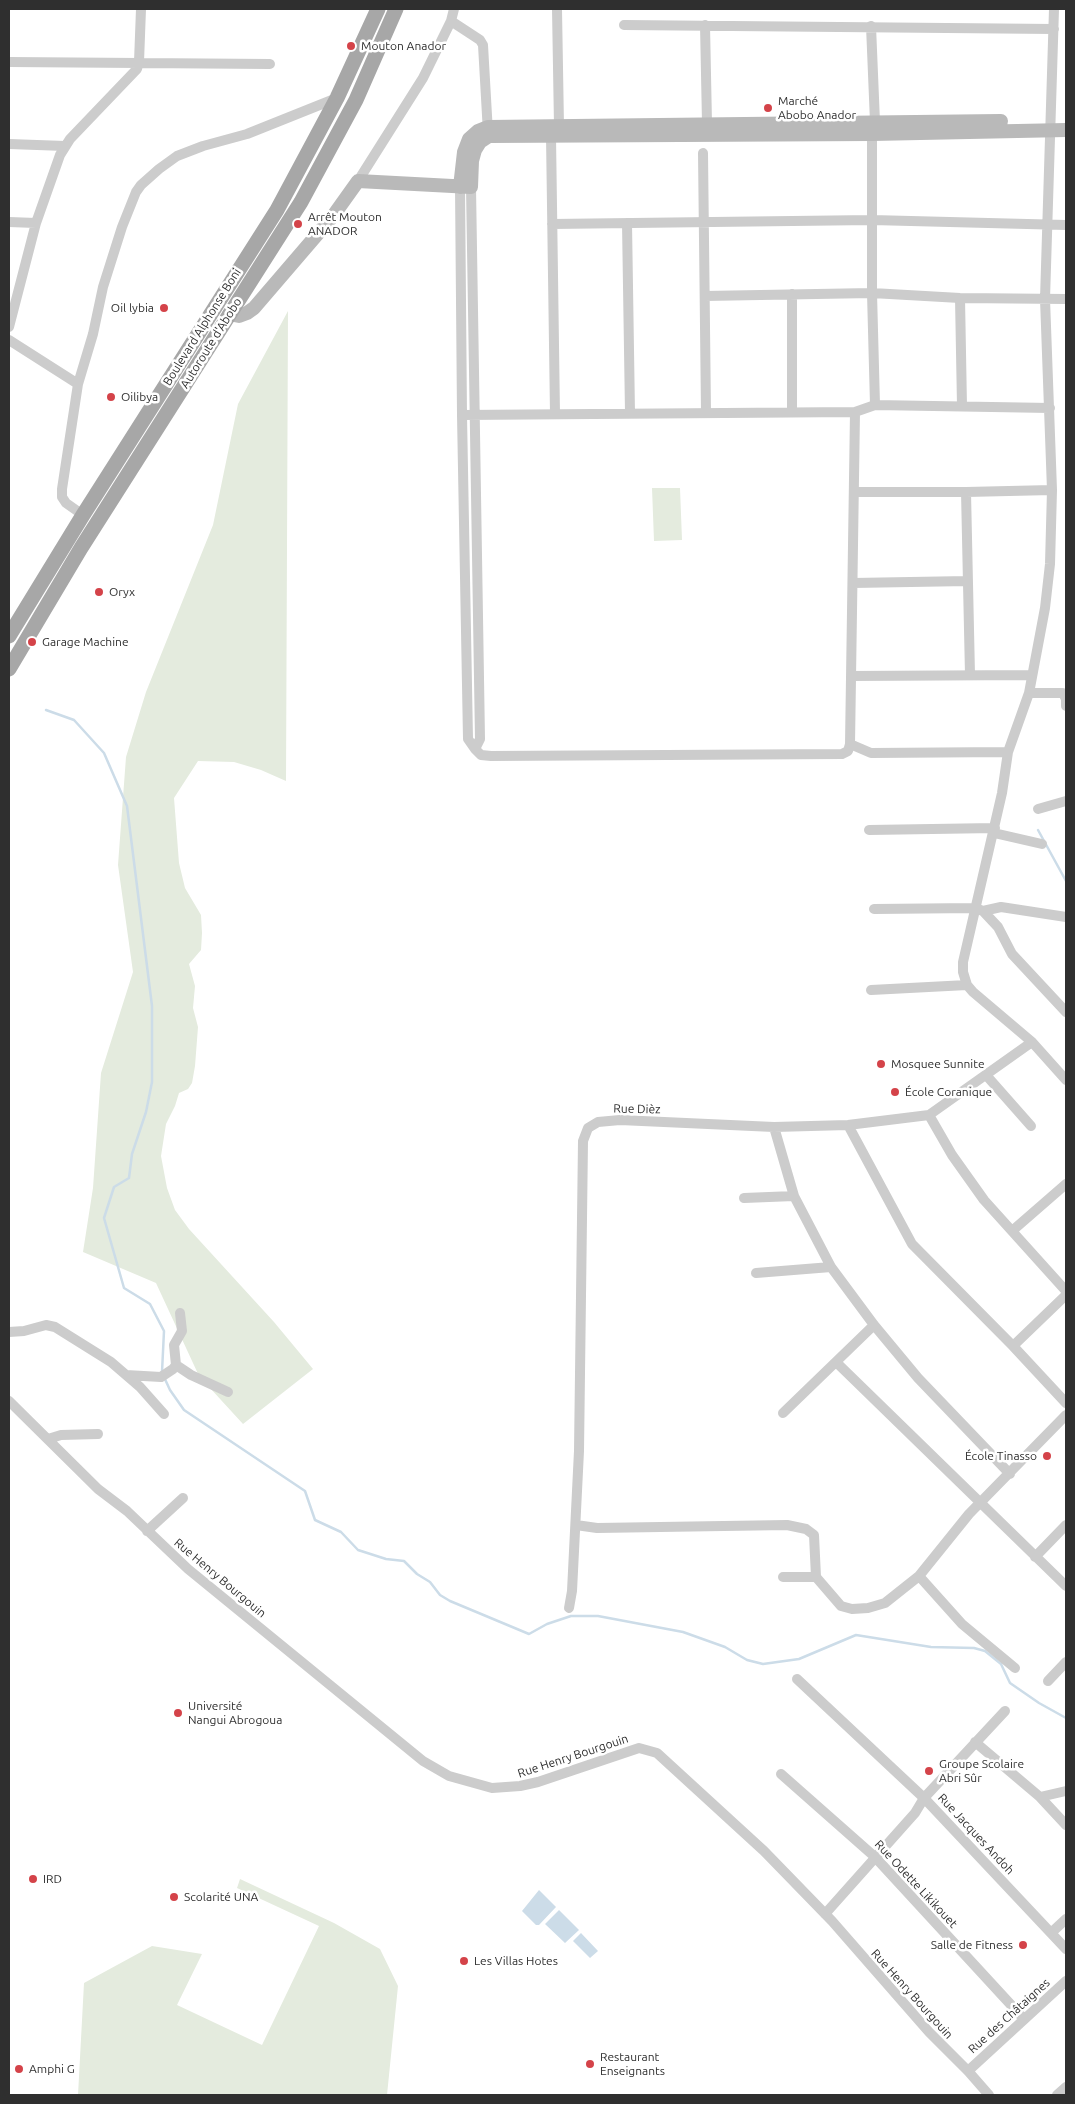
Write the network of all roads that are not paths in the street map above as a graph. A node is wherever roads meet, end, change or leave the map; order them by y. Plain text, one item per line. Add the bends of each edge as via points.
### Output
1 (141, 9) edge
2 (378, 9) edge
3 (396, 9) edge
4 (454, 9) edge
5 (557, 9) edge
6 (1054, 9) edge
7 (451, 21) junction
8 (624, 25) dead end
9 (705, 25) junction
10 (871, 26) junction
11 (1054, 29) junction
12 (9, 62) edge
13 (139, 62) junction
14 (270, 64) dead end
15 (337, 98) junction
16 (1066, 121) edge
17 (707, 124) junction
18 (1052, 125) junction
19 (873, 128) junction
20 (1066, 130) edge
21 (555, 131) junction
22 (488, 132) junction
23 (9, 144) edge
24 (65, 146) junction
25 (703, 153) dead end
26 (358, 181) junction
27 (466, 187) junction
28 (872, 220) junction
29 (9, 222) edge
30 (36, 222) junction
31 (704, 222) junction
32 (627, 223) junction
33 (552, 224) junction
34 (1046, 224) junction
35 (1066, 225) edge
36 (872, 293) junction
37 (792, 294) junction
38 (705, 296) junction
39 (960, 298) junction
40 (1045, 299) junction
41 (1066, 300) edge
42 (229, 314) junction
43 (9, 327) edge
44 (9, 340) edge
45 (78, 384) junction
46 (875, 404) junction
47 (962, 406) junction
48 (1050, 408) junction
49 (792, 412) junction
50 (855, 412) junction
51 (706, 413) junction
52 (555, 414) junction
53 (630, 414) junction
54 (462, 415) junction
55 (476, 415) junction
56 (1052, 490) junction
57 (854, 492) junction
58 (966, 492) junction
59 (82, 515) junction
60 (968, 581) junction
61 (853, 583) junction
62 (9, 636) edge
63 (9, 668) edge
64 (970, 675) junction
65 (1031, 675) junction
66 (851, 676) junction
67 (1029, 693) junction
68 (1066, 706) edge
69 (850, 744) junction
70 (475, 749) junction
71 (1008, 752) junction
72 (1066, 800) edge
73 (1038, 809) dead end
74 (869, 830) dead end
75 (994, 831) junction
76 (1042, 844) dead end
77 (874, 909) dead end
78 (979, 910) junction
79 (1066, 917) edge
80 (967, 985) junction
81 (871, 990) dead end
82 (1066, 1012) edge
83 (1032, 1042) junction
84 (986, 1075) junction
85 (1066, 1080) edge
86 (929, 1115) junction
87 (848, 1126) junction
88 (1031, 1126) dead end
89 (774, 1127) junction
90 (1066, 1184) edge
91 (794, 1196) junction
92 (744, 1198) dead end
93 (1012, 1231) junction
94 (830, 1267) junction
95 (756, 1273) dead end
96 (1066, 1293) edge
97 (180, 1313) dead end
98 (874, 1324) junction
99 (9, 1332) edge
100 (1014, 1346) junction
101 (837, 1363) junction
102 (175, 1367) junction
103 (126, 1375) junction
104 (228, 1392) dead end
105 (9, 1401) edge
106 (1066, 1403) edge
107 (783, 1413) dead end
108 (164, 1414) dead end
109 (1066, 1415) edge
110 (98, 1434) dead end
111 (48, 1439) junction
112 (1010, 1474) junction
113 (183, 1498) dead end
114 (980, 1503) junction
115 (576, 1525) junction
116 (1066, 1525) edge
117 (147, 1531) junction
118 (1035, 1556) junction
119 (918, 1576) junction
120 (783, 1577) dead end
121 (816, 1577) junction
122 (1066, 1586) edge
123 (569, 1608) dead end
124 (1066, 1662) edge
125 (1015, 1668) dead end
126 (797, 1679) dead end
127 (1048, 1681) dead end
128 (1006, 1711) dead end
129 (976, 1742) junction
130 (781, 1774) dead end
131 (1066, 1791) edge
132 (1040, 1797) junction
133 (924, 1798) junction
134 (1066, 1825) edge
135 (875, 1857) junction
136 (825, 1914) junction
137 (1066, 1919) edge
138 (1051, 1933) junction
139 (1066, 1949) edge
140 (1066, 1980) edge
141 (1024, 2019) junction
142 (968, 2071) junction
143 (1066, 2087) edge
144 (989, 2095) edge
145 (1057, 2095) edge

1 - 13 street
2 - 15 main road, Boulevard Alphonse Boni
3 - 42 main road, Autoroute d'Abobo via 356,100 301,202
4 - 7 street
5 - 21 street
6 - 11 street
7 - 22 street via 483,45
7 - 26 street via 422,78
8 - 9 street
9 - 10 street
9 - 17 street
10 - 11 street
10 - 19 street
11 - 18 street
12 - 13 street
13 - 14 street
13 - 24 street via 132,76
15 - 45 street via 247,134 177,156 141,186 122,227
15 - 59 main road, Boulevard Alphonse Boni via 277,210
16 - 18 main road
17 - 19 main road
17 - 21 main road
18 - 19 main road
18 - 20 main road
18 - 34 street
19 - 21 main road
19 - 28 street
21 - 22 main road
21 - 33 street
22 - 27 main road via 478,131 469,139 464,152
23 - 24 street
24 - 30 street
25 - 31 street
26 - 27 main road
26 - 42 main road via 333,216 254,308 239,316
27 - 54 street
27 - 55 street
28 - 31 street
28 - 34 street
28 - 36 street
29 - 30 street
30 - 43 street
31 - 32 street
31 - 38 street
32 - 33 street
32 - 53 street
33 - 52 street
34 - 35 street
34 - 40 street
36 - 37 street
36 - 39 street
36 - 46 street
37 - 38 street
37 - 49 street
38 - 51 street
39 - 40 street
39 - 47 street
40 - 41 street
40 - 48 street
42 - 63 main road, Autoroute d'Abobo
44 - 45 street
45 - 59 street via 62,497
46 - 47 street
46 - 50 street
47 - 48 street
48 - 56 street
49 - 50 street
49 - 51 street
50 - 57 street
51 - 53 street
52 - 53 street
52 - 55 street
54 - 55 street
54 - 70 street via 468,739
55 - 70 street via 480,739
56 - 58 street
56 - 65 street via 1050,564
57 - 58 street
57 - 61 street
58 - 60 street
59 - 62 main road, Boulevard Alphonse Boni
60 - 61 street
60 - 64 street
61 - 66 street
64 - 65 street
64 - 66 street
65 - 67 street
66 - 69 street
67 - 68 street via 1063,694
67 - 71 street
69 - 70 street via 842,754 491,756
69 - 71 street via 871,753
71 - 75 street
72 - 73 street
74 - 75 street
75 - 76 street
75 - 78 street
77 - 78 street
78 - 79 street via 1001,907
78 - 80 street via 964,962
78 - 82 street via 998,926 1012,954
80 - 81 street
80 - 83 street
83 - 84 street, Rue Dièz
83 - 85 street
84 - 86 street, Rue Dièz
84 - 88 street
86 - 87 street, Rue Dièz
86 - 93 street via 968,1178
87 - 89 street, Rue Dièz
87 - 100 street via 912,1244
89 - 91 street
89 - 115 street, Rue Dièz via 620,1120 598,1122 588,1128 582,1141
90 - 93 street
91 - 92 street
91 - 94 street
93 - 96 street
94 - 95 street
94 - 98 street
96 - 100 street
97 - 102 street via 182,1331 174,1345
98 - 101 street
98 - 112 street via 918,1378
99 - 103 street via 46,1325 55,1327 89,1346
100 - 106 street
101 - 107 street
101 - 114 street
102 - 103 street via 162,1376
102 - 104 street
103 - 108 street
105 - 111 street, Rue Henry Bourgouin
109 - 112 street
110 - 111 street via 61,1435
111 - 117 street, Rue Henry Bourgouin via 98,1489
112 - 114 street
113 - 117 street
114 - 118 street
114 - 119 street
115 - 121 street via 598,1528 787,1525 806,1529 814,1535
115 - 123 street
116 - 118 street
117 - 136 street, Rue Henry Bourgouin via 233,1607 435,1769 492,1788 520,1786 625,1752 648,1749 657,1753 764,1851
118 - 122 street
119 - 121 street via 885,1603 852,1609 841,1606
119 - 125 street via 962,1624
120 - 121 street
124 - 127 street
126 - 133 street, Rue Jacques Andoh
128 - 129 street
129 - 132 street
129 - 133 street
130 - 135 street, Rue Odette Likikouet
131 - 132 street
132 - 134 street
133 - 135 street via 915,1813
133 - 138 street, Rue Jacques Andoh
135 - 136 street
135 - 141 street, Rue Odette Likikouet
136 - 142 street, Rue Henry Bourgouin via 929,2032
137 - 138 street
138 - 139 street, Rue Jacques Andoh
140 - 141 street, Rue des Châtaignes
141 - 142 street, Rue des Châtaignes
142 - 144 street, Rue Henry Bourgouin
143 - 145 street

